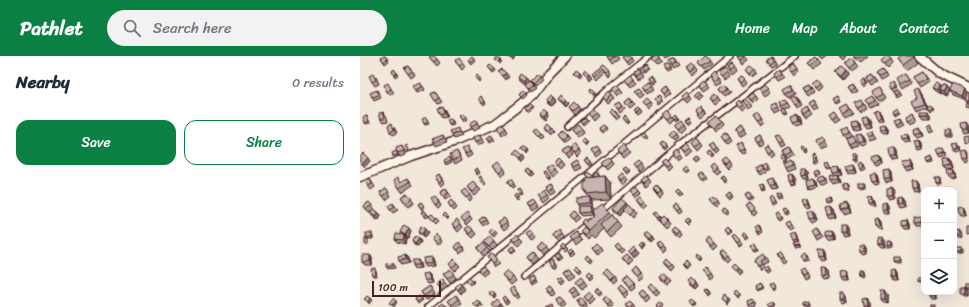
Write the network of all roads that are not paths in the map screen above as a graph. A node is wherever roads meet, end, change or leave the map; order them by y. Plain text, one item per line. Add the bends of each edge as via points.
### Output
1 (565, 56) edge
2 (649, 56) edge
3 (730, 56) edge
4 (795, 56) edge
5 (919, 56) edge
6 (969, 88) edge
7 (567, 127) dead end
8 (360, 177) edge
9 (598, 214) edge
10 (593, 218) edge
11 (524, 277) dead end
12 (428, 307) edge

1 - 8 highway via 531,96 495,124
2 - 7 street
3 - 12 street
4 - 9 street via 676,147
5 - 6 highway via 940,74
10 - 11 street

